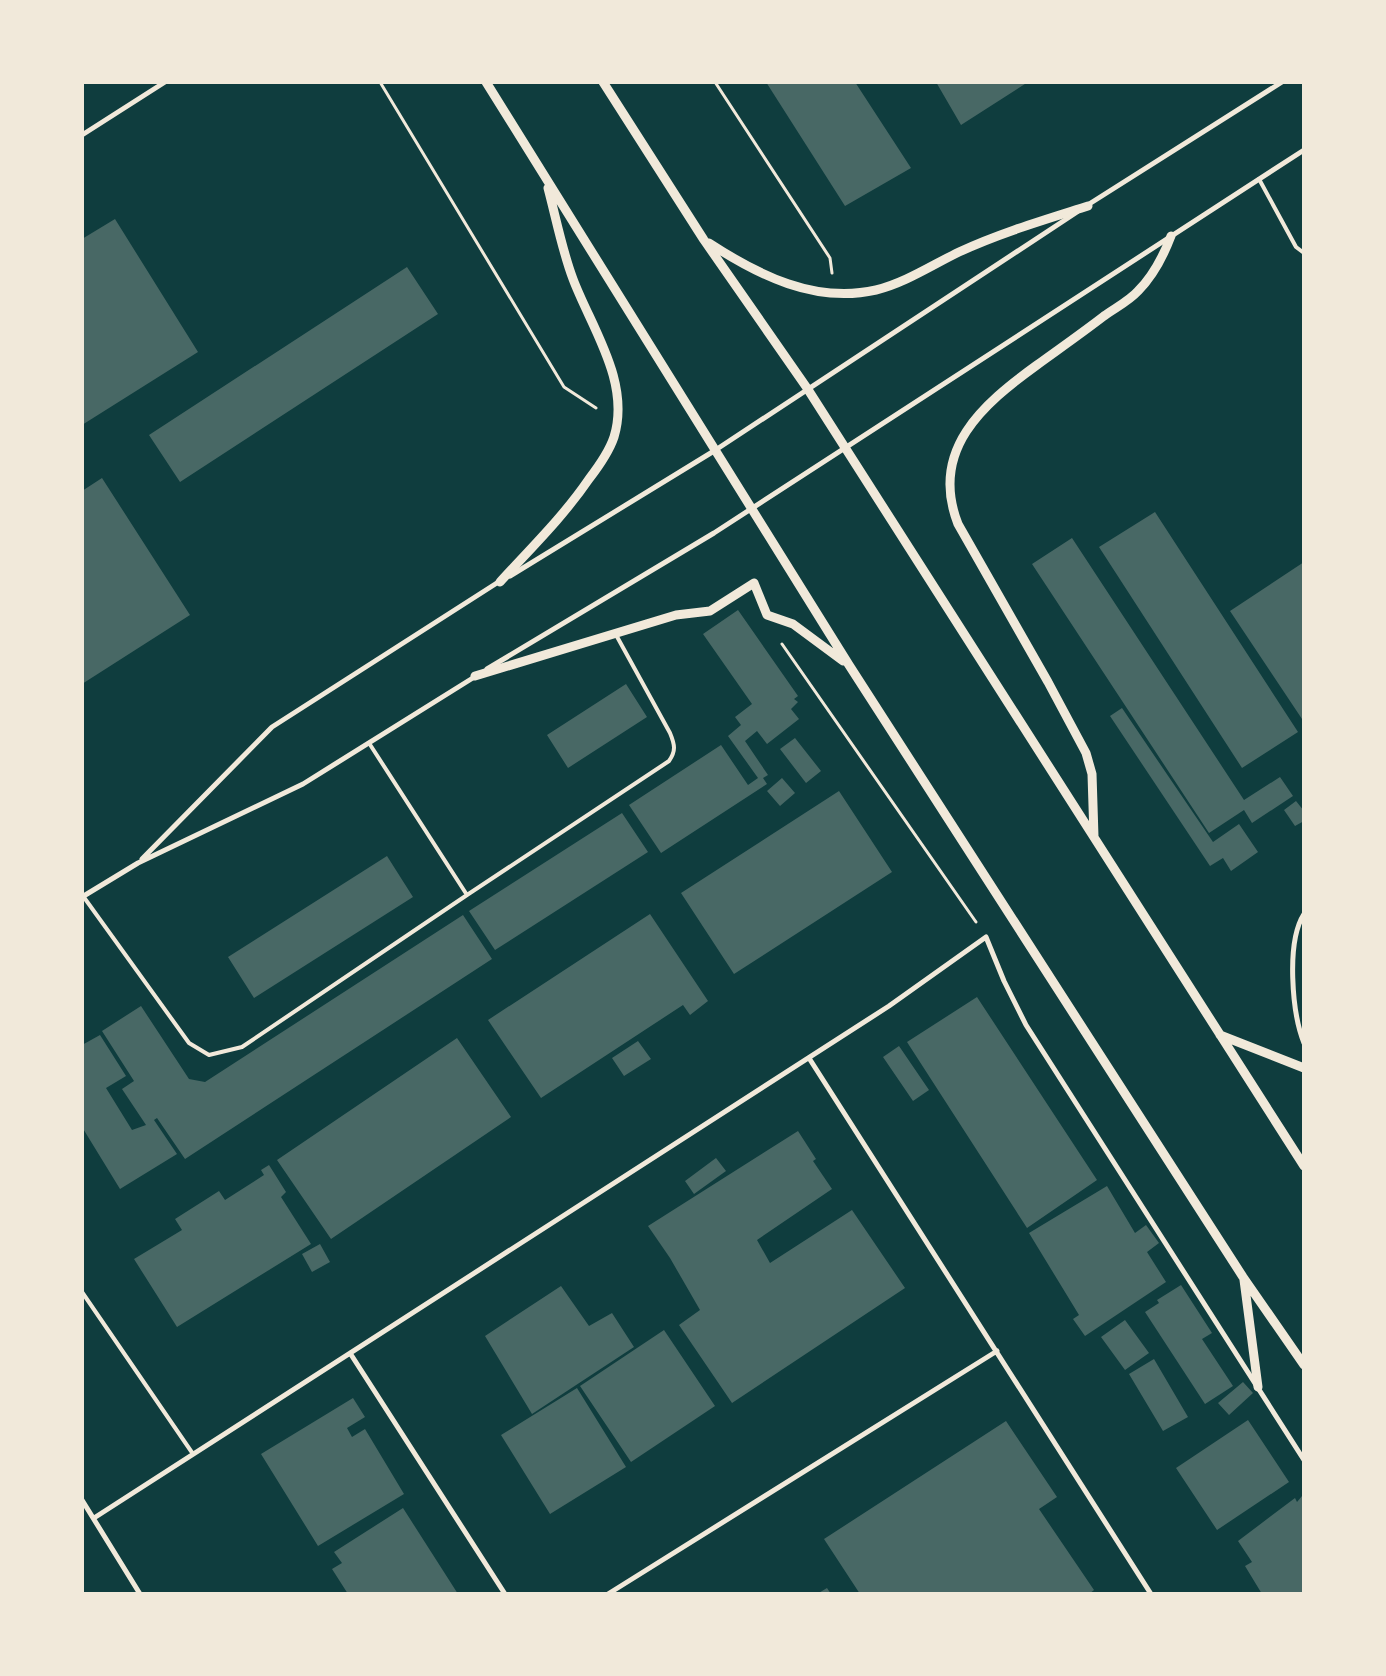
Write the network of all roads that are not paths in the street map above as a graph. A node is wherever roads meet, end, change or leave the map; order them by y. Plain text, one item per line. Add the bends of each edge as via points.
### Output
1 (165, 82) edge
2 (486, 82) edge
3 (603, 82) edge
4 (1282, 82) edge
5 (82, 135) edge
6 (1304, 150) edge
7 (546, 178) junction
8 (1259, 179) junction
9 (1088, 206) junction
10 (1170, 236) junction
11 (704, 240) junction
12 (1304, 253) edge
13 (807, 388) junction
14 (845, 448) junction
15 (714, 451) junction
16 (751, 509) junction
17 (500, 582) junction
18 (616, 633) junction
19 (849, 666) junction
20 (475, 676) junction
21 (369, 743) junction
22 (1094, 837) junction
23 (138, 863) junction
24 (467, 895) junction
25 (83, 897) edge
26 (1304, 914) edge
27 (1220, 1035) junction
28 (1304, 1043) edge
29 (809, 1058) junction
30 (1304, 1068) edge
31 (1304, 1166) edge
32 (1243, 1277) junction
33 (82, 1292) edge
34 (997, 1352) junction
35 (350, 1353) junction
36 (1304, 1365) edge
37 (1258, 1387) junction
38 (193, 1454) junction
39 (1304, 1460) edge
40 (82, 1500) edge
41 (94, 1518) junction
42 (140, 1594) edge
43 (505, 1594) edge
44 (608, 1594) edge
45 (1151, 1594) edge

1 - 5 street
2 - 7 street
3 - 11 street
4 - 9 street
6 - 8 street
7 - 15 street
7 - 17 street via 573,279 611,365 616,422 614,437 604,458 568,510
8 - 10 street
8 - 12 lane via 1296,247
9 - 11 street via 1002,235 876,290 808,291 741,264
9 - 13 street
10 - 14 street
10 - 22 street via 1161,263 1137,292 1000,392 978,414 960,440 951,471 951,501 958,524 1086,753 1092,774
11 - 13 street
13 - 14 street
13 - 15 street
14 - 16 street
14 - 22 street
15 - 16 street
15 - 17 street
16 - 19 street
16 - 20 street
17 - 23 street via 272,727
18 - 19 street via 676,615 710,611 754,583 767,615 793,624
18 - 20 street
18 - 24 lane via 675,744 674,753 669,761
19 - 32 street
20 - 21 street
21 - 23 street via 303,784
21 - 24 lane
22 - 27 street
23 - 25 street
24 - 25 lane via 242,1047 209,1055 188,1043
26 - 28 street via 1293,951 1293,1001
27 - 30 street
27 - 31 street
29 - 34 street
29 - 35 street
29 - 37 street via 986,937 1026,1024
32 - 36 street
32 - 37 street
33 - 38 lane
34 - 44 street
34 - 45 street
35 - 38 street
35 - 43 street
37 - 39 street
38 - 41 street
40 - 41 street
41 - 42 street

